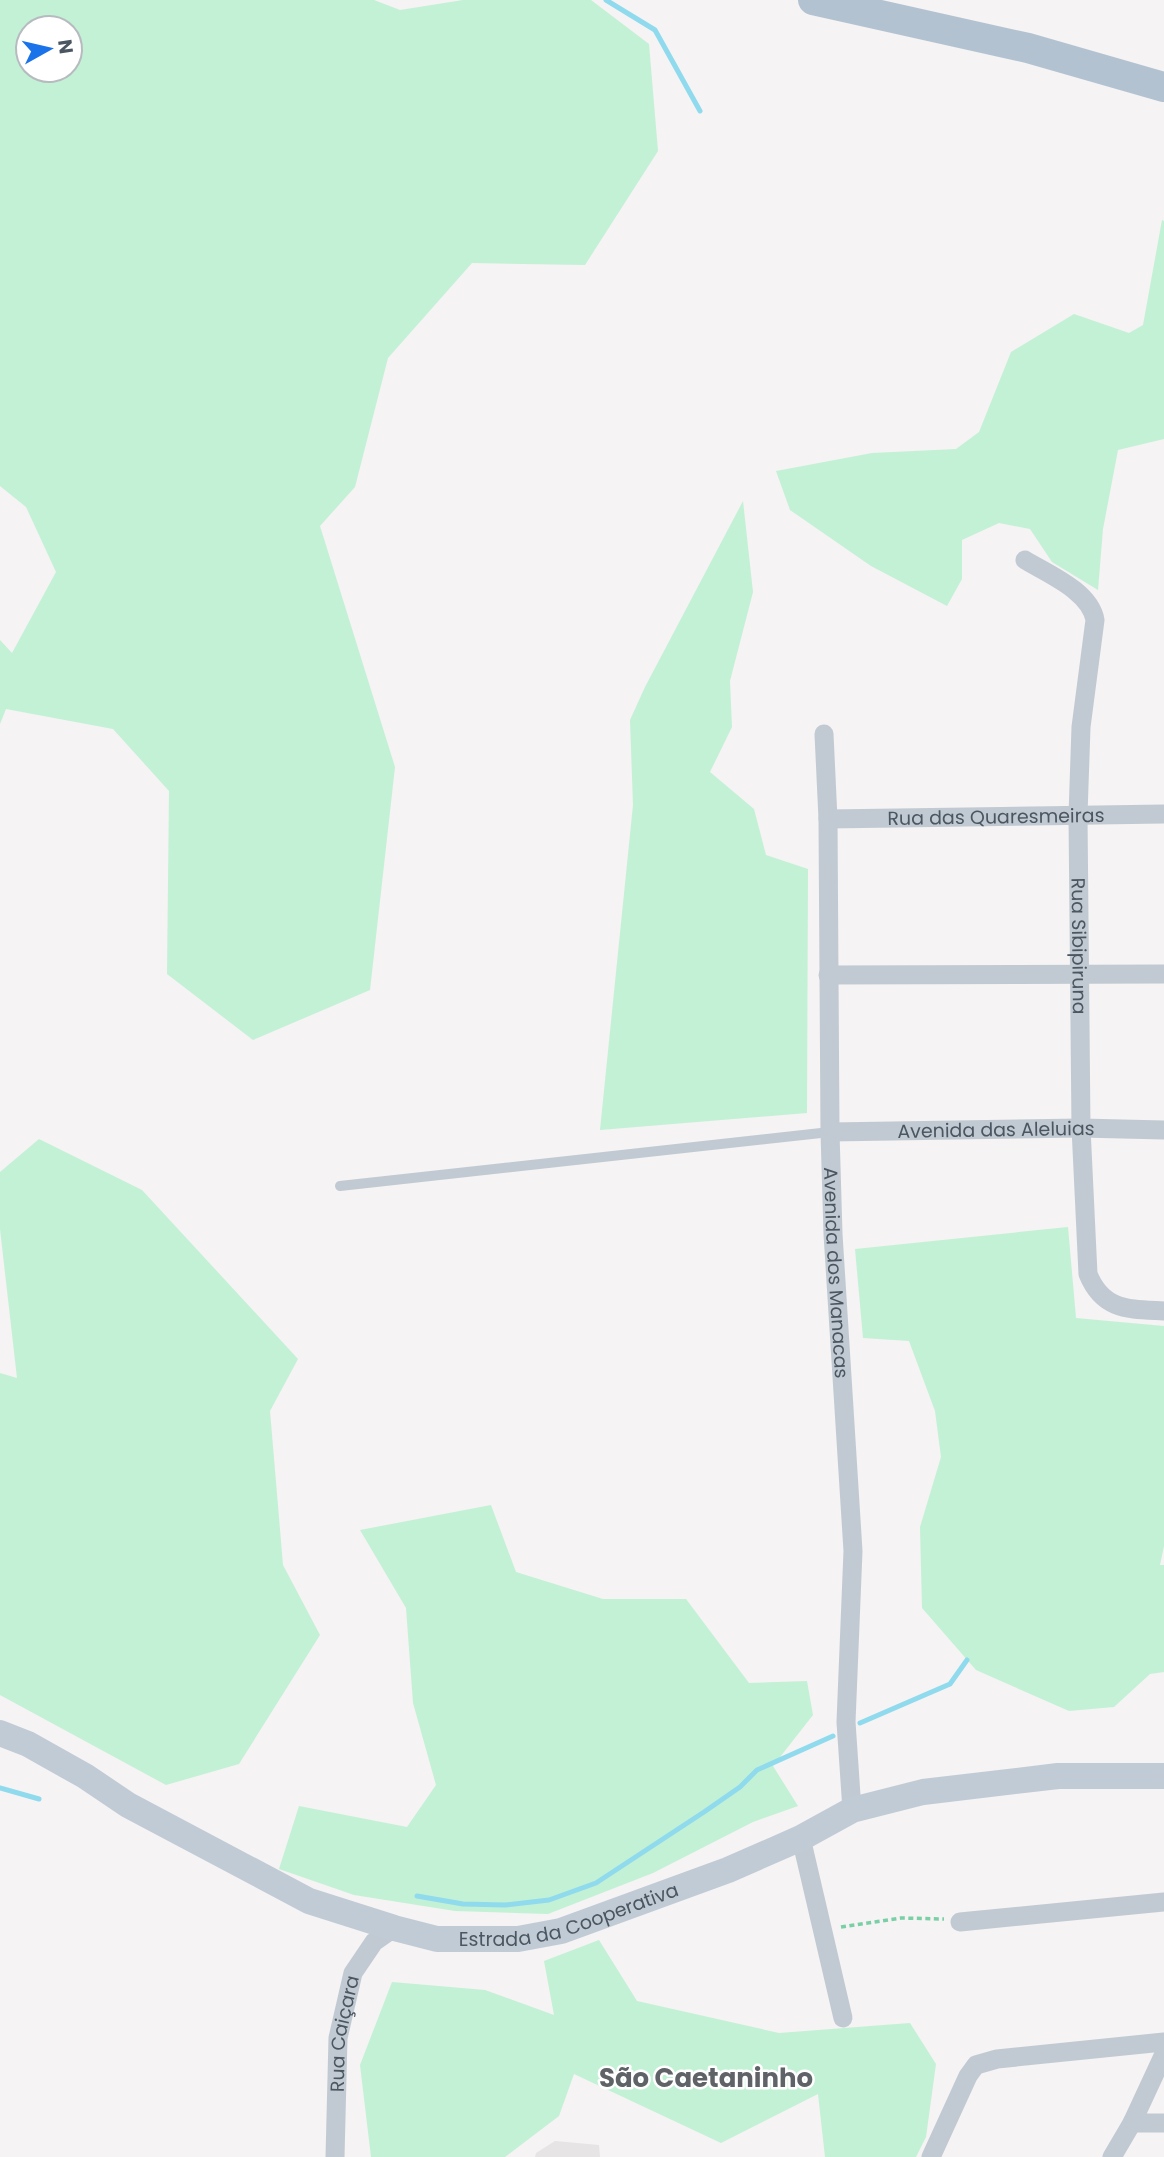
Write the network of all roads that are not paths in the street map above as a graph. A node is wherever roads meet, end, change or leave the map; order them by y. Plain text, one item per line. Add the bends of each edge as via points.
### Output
1 (813, 0) edge
2 (1164, 87) edge
3 (1025, 560) dead end
4 (824, 734) dead end
5 (1164, 814) edge
6 (1078, 815) junction
7 (828, 819) junction
8 (1164, 974) edge
9 (828, 975) junction
10 (1079, 975) junction
11 (1081, 1128) junction
12 (1164, 1130) edge
13 (830, 1132) junction
14 (340, 1186) dead end
15 (1164, 1311) edge
16 (0, 1733) edge
17 (1164, 1776) edge
18 (852, 1811) junction
19 (801, 1839) junction
20 (1164, 1902) edge
21 (960, 1922) road end
22 (394, 1928) junction
23 (843, 2018) dead end
24 (1164, 2042) edge
25 (1164, 2054) edge
26 (1132, 2123) junction
27 (1164, 2123) edge
28 (335, 2157) edge
29 (931, 2157) edge
30 (1112, 2157) edge

1 - 2 main road via 1028,48
3 - 6 street, Rua Sibipiruna via 1076,592 1094,612 1081,727
4 - 7 street, Avenida dos Manacas
5 - 6 street, Rua das Quaresmeiras
6 - 7 street, Rua das Quaresmeiras
6 - 10 street, Rua Sibipiruna
7 - 9 street, Avenida dos Manacas
8 - 10 street
9 - 10 street
9 - 13 street, Avenida dos Manacas
10 - 11 street, Rua Sibipiruna
11 - 12 street, Avenida das Aleluias
11 - 13 street, Avenida das Aleluias
11 - 15 street, Rua Sibipiruna via 1088,1274 1093,1286 1099,1295 1127,1309
13 - 14 lane
13 - 18 street, Avenida dos Manacas via 853,1551 846,1722
16 - 22 main road, Estrada da Cooperativa via 28,1744 139,1811 309,1901
17 - 18 main road, Estrada da Cooperativa via 1058,1776 988,1783 923,1792
18 - 19 main road, Estrada da Cooperativa
19 - 22 main road, Estrada da Cooperativa via 561,1931 472,1940 437,1939
19 - 23 street
20 - 21 street
22 - 28 street, Rua Caiçara via 374,1942 353,1973 338,2038
24 - 29 street via 976,2065
25 - 26 street
26 - 27 street
26 - 30 street

